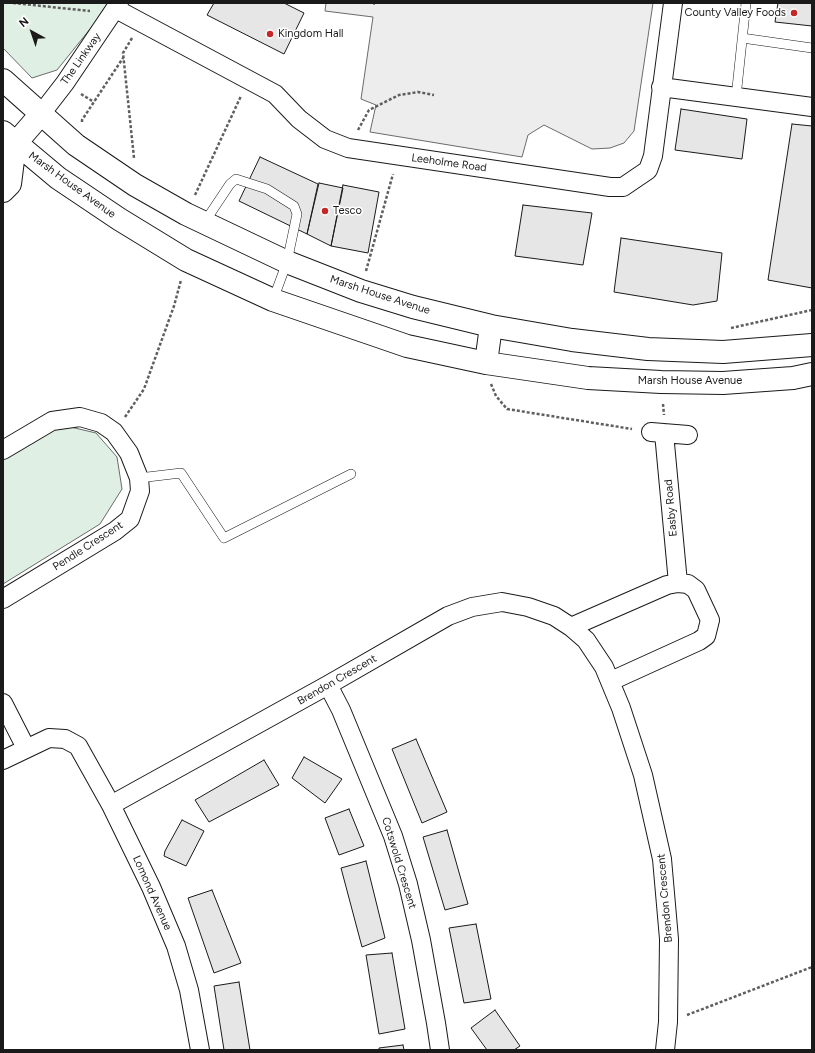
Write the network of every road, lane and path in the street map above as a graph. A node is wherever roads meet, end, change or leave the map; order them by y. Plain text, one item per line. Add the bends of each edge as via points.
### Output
1 (13, 3) edge
2 (673, 3) edge
3 (746, 3) edge
4 (118, 6) edge
5 (95, 11) dead end
6 (142, 22) junction
7 (742, 38) junction
8 (812, 48) edge
9 (123, 57) junction
10 (249, 79) junction
11 (3, 80) edge
12 (661, 87) junction
13 (434, 95) dead end
14 (736, 97) junction
15 (812, 107) edge
16 (41, 114) junction
17 (7, 141) edge
18 (76, 145) junction
19 (348, 148) junction
20 (397, 156) junction
21 (134, 184) junction
22 (3, 191) edge
23 (195, 219) junction
24 (186, 260) junction
25 (287, 262) junction
26 (361, 291) junction
27 (273, 300) junction
28 (812, 310) edge
29 (490, 326) junction
30 (729, 329) dead end
31 (812, 345) edge
32 (486, 363) junction
33 (812, 374) edge
34 (114, 432) junction
35 (657, 433) junction
36 (688, 434) dead end
37 (3, 450) edge
38 (351, 474) dead end
39 (139, 478) junction
40 (678, 582) junction
41 (3, 599) edge
42 (571, 626) junction
43 (611, 681) junction
44 (328, 685) junction
45 (3, 703) edge
46 (26, 748) junction
47 (3, 760) edge
48 (111, 805) junction
49 (812, 967) edge
50 (668, 1022) junction
51 (200, 1050) edge
52 (440, 1050) edge
53 (665, 1050) edge

1 - 5 path
2 - 12 street, Leeholme Road
3 - 7 lane
4 - 6 street, Leeholme Road
4 - 16 street, The Linkway
6 - 9 path
6 - 10 street, Leeholme Road
7 - 8 lane
7 - 14 lane
9 - 18 path via 82,120 84,130
9 - 21 path via 135,161
10 - 19 street, Leeholme Road via 275,94 325,139
10 - 23 path
11 - 16 street, Marsh House Avenue
12 - 14 street
12 - 20 street, Leeholme Road via 653,156 648,170 623,187
13 - 19 path via 418,92 399,95 369,110
14 - 15 street
16 - 17 street
16 - 18 street, Marsh House Avenue
17 - 22 street via 10,184
17 - 24 street, Marsh House Avenue via 119,219
18 - 21 street, Marsh House Avenue
19 - 20 street, Leeholme Road
20 - 26 path
21 - 23 street, Marsh House Avenue
23 - 25 street, Marsh House Avenue
23 - 25 lane via 236,179 267,189 294,206 297,214
24 - 27 street, Marsh House Avenue
24 - 34 path via 174,306 144,389
25 - 26 street, Marsh House Avenue
25 - 27 lane
26 - 29 street, Marsh House Avenue
27 - 32 street, Marsh House Avenue via 407,346
28 - 30 path
29 - 31 street, Marsh House Avenue via 572,340 648,349 724,352
29 - 32 street
32 - 33 street, Marsh House Avenue via 588,378 661,382 723,383 793,378
32 - 35 path via 496,396 507,409
34 - 37 street, Pendle Crescent via 101,422 80,417 52,421
34 - 39 street, Pendle Crescent via 129,452
35 - 36 street
35 - 40 street, Easby Road
38 - 39 lane via 224,538 181,474
39 - 41 street, Pendle Crescent via 140,491 130,519 115,531
40 - 42 street
40 - 43 street via 688,584 696,590 710,620 706,636
42 - 43 street, Brendon Crescent via 586,640
42 - 44 street, Brendon Crescent via 554,616 502,602 472,607 448,616
43 - 50 street, Brendon Crescent via 643,775 662,859 669,939
44 - 48 street, Brendon Crescent
44 - 52 street, Cotswold Crescent via 341,710 393,836 408,884 422,940
45 - 46 street
46 - 47 street
46 - 48 street, Lomond Avenue via 49,738 65,739 78,746
48 - 51 street, Lomond Avenue via 176,946 189,990
49 - 50 path
50 - 53 street, Brendon Crescent

